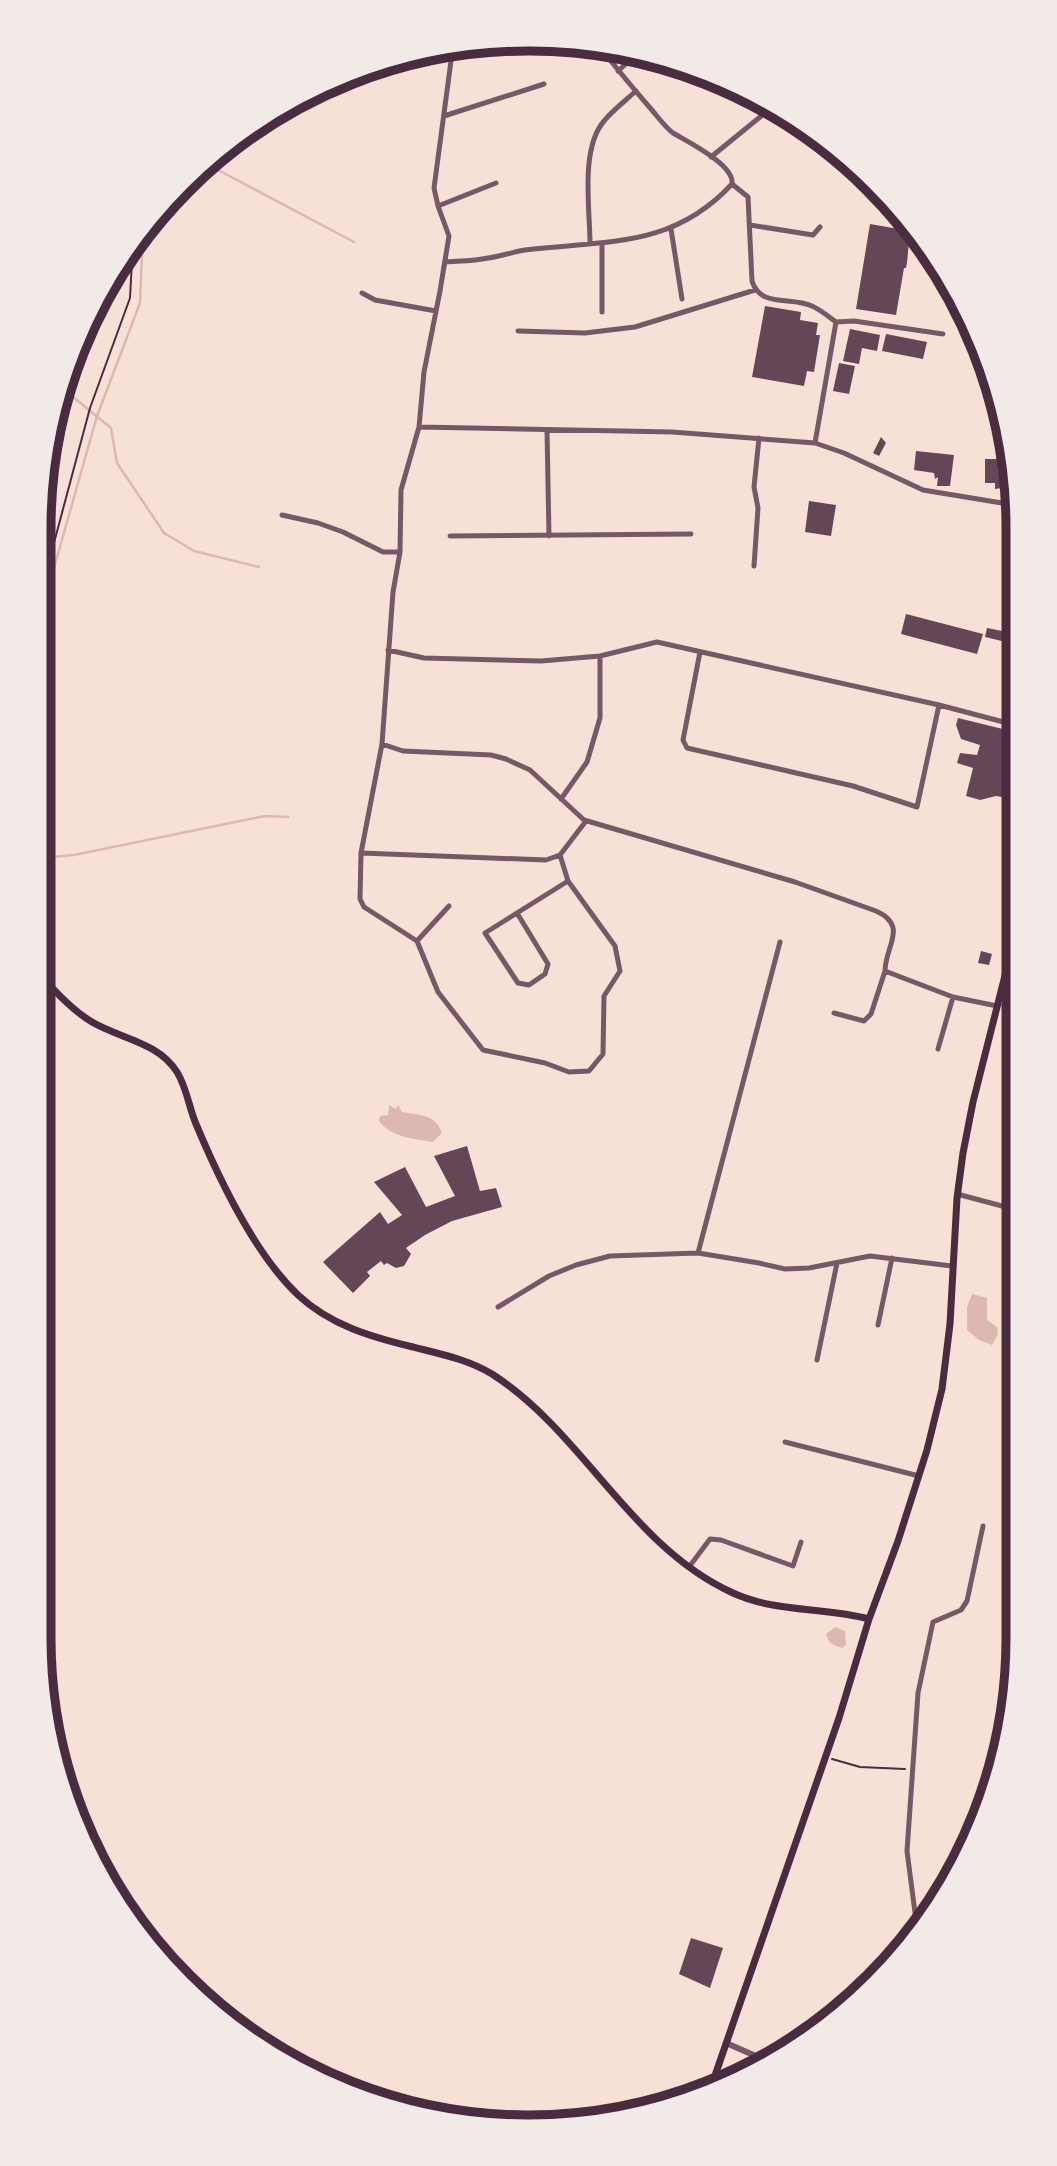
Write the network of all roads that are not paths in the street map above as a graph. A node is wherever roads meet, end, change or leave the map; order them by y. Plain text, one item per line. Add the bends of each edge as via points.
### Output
1 (452, 57) edge
2 (609, 58) edge
3 (628, 62) edge
4 (618, 71) junction
5 (544, 84) dead end
6 (636, 91) junction
7 (764, 113) edge
8 (444, 116) junction
9 (711, 157) junction
10 (496, 183) dead end
11 (732, 184) junction
12 (438, 206) junction
13 (750, 225) junction
14 (820, 227) dead end
15 (671, 229) junction
16 (602, 243) junction
17 (590, 244) junction
18 (446, 262) junction
19 (755, 290) junction
20 (362, 293) dead end
21 (682, 299) dead end
22 (436, 311) junction
23 (602, 312) dead end
24 (836, 322) junction
25 (518, 331) dead end
26 (943, 334) dead end
27 (419, 428) junction
28 (547, 430) junction
29 (759, 438) junction
30 (815, 443) junction
31 (1005, 504) edge
32 (282, 515) dead end
33 (691, 534) dead end
34 (450, 536) dead end
35 (549, 536) junction
36 (400, 552) junction
37 (754, 566) dead end
38 (388, 650) junction
39 (700, 652) junction
40 (600, 656) junction
41 (939, 705) junction
42 (1006, 723) edge
43 (382, 744) junction
44 (561, 799) junction
45 (586, 821) junction
46 (361, 853) junction
47 (560, 855) junction
48 (568, 881) junction
49 (449, 906) dead end
50 (517, 913) junction
51 (417, 941) junction
52 (780, 942) dead end
53 (1006, 970) edge
54 (885, 971) junction
55 (51, 986) edge
56 (953, 997) junction
57 (997, 1005) junction
58 (834, 1013) dead end
59 (938, 1049) dead end
60 (957, 1194) junction
61 (1006, 1207) edge
62 (698, 1253) junction
63 (892, 1258) junction
64 (836, 1263) junction
65 (953, 1266) junction
66 (498, 1307) dead end
67 (878, 1325) dead end
68 (817, 1360) dead end
69 (785, 1442) dead end
70 (919, 1476) junction
71 (983, 1526) dead end
72 (801, 1542) dead end
73 (689, 1567) junction
74 (869, 1619) junction
75 (916, 1917) edge
76 (726, 2043) junction
77 (757, 2056) edge
78 (714, 2078) edge

1 - 8 street
2 - 4 street
3 - 4 street
4 - 6 street
5 - 8 street
6 - 9 street via 669,130
6 - 17 street via 603,122 594,138 589,157
7 - 9 street
8 - 12 street via 435,188
9 - 11 street via 730,173
10 - 12 street
11 - 13 street via 748,197
11 - 15 street via 702,213
12 - 18 street via 449,236
13 - 14 street via 813,235
13 - 19 street
15 - 16 street
15 - 21 street
16 - 17 street
16 - 23 street
17 - 18 street
18 - 22 street
19 - 24 street via 762,297 810,305
19 - 25 street via 635,327 585,333
20 - 22 street via 375,300
22 - 27 street
24 - 26 street
24 - 30 street
27 - 28 street
27 - 36 street via 401,491
28 - 29 street
28 - 35 street
29 - 30 street
29 - 37 street
30 - 31 street via 923,491
32 - 36 street via 343,532 383,552
33 - 35 street
34 - 35 street
36 - 38 street
38 - 40 street via 424,658 541,661
38 - 43 street
39 - 40 street via 657,642
39 - 41 street
39 - 41 street via 683,740 687,748 853,786 917,807
40 - 44 street via 600,718 587,762
41 - 42 street
43 - 44 street via 403,751 499,757 530,770
43 - 46 street
44 - 45 street
45 - 47 street
45 - 54 street via 795,882 886,916 894,935
46 - 47 street via 546,860
46 - 51 street via 359,900
47 - 48 street
48 - 50 street
48 - 51 street via 615,946 620,971 604,996 603,1054 589,1072 569,1072 483,1050 438,992
49 - 51 street
50 - 50 street via 485,933 518,983 529,985 545,974 548,964
52 - 62 street
53 - 57 main road
54 - 56 street
54 - 58 street via 871,1014 864,1021
55 - 73 main road via 80,1014 154,1050 177,1072 232,1201 298,1295 344,1327 442,1353 489,1372 524,1396 657,1540
56 - 57 street
56 - 59 street
57 - 60 main road
60 - 61 street
60 - 65 main road
62 - 64 street via 785,1269
62 - 66 street via 610,1256 576,1265
63 - 64 street via 870,1256
63 - 65 street
63 - 67 street
64 - 68 street
65 - 70 main road via 942,1389
69 - 70 street
70 - 74 main road
71 - 75 street via 964,1606 933,1622 918,1693 908,1851
72 - 73 street via 793,1566 710,1539
73 - 74 main road via 762,1604
74 - 76 main road
76 - 77 street
76 - 78 main road

